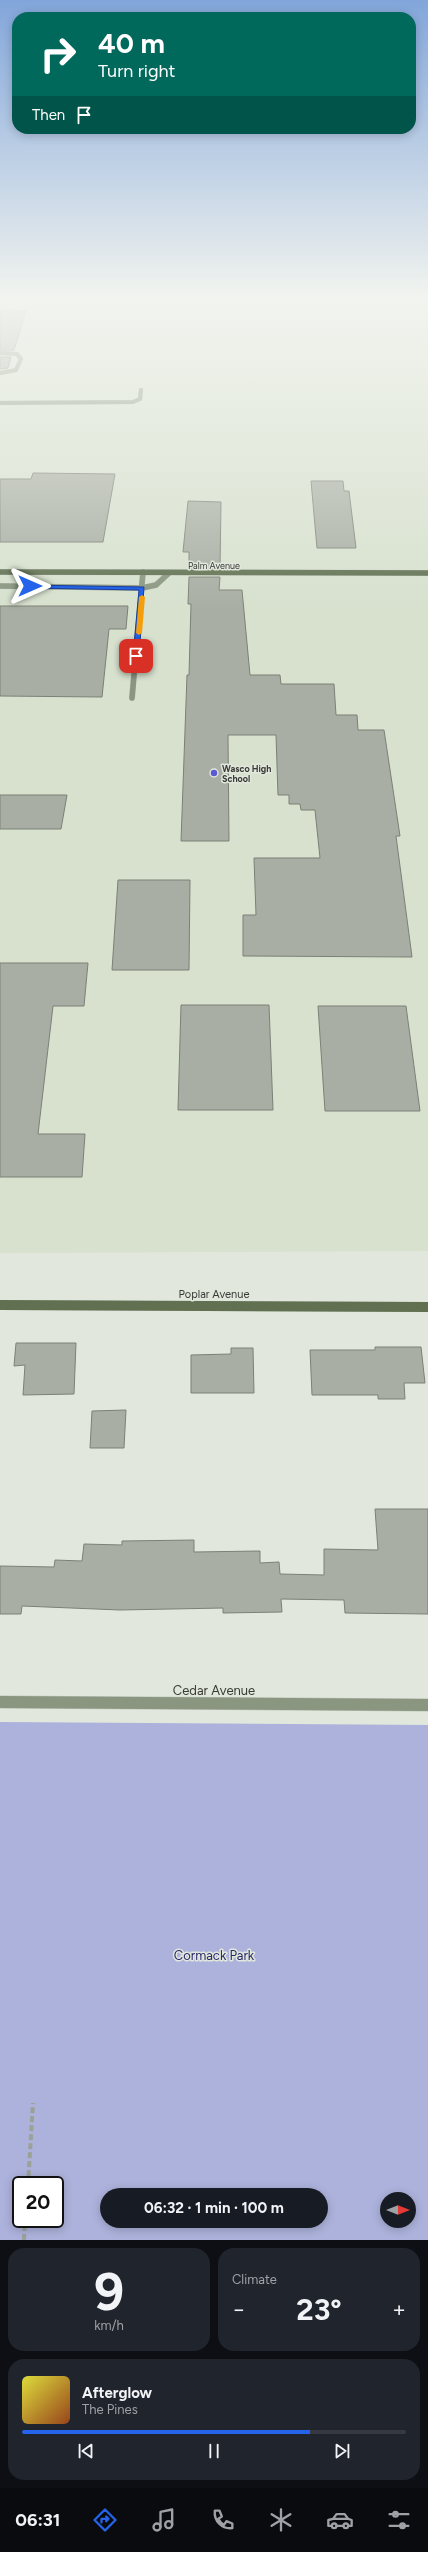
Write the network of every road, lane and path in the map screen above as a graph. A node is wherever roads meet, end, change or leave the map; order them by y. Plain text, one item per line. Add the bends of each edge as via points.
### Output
1 (136, 401) edge
2 (0, 403) edge
3 (0, 572) edge
4 (143, 572) junction
5 (169, 572) junction
6 (428, 573) edge
7 (0, 586) edge
8 (142, 588) junction
9 (132, 698) dead end
10 (0, 1305) edge
11 (428, 1307) edge
12 (0, 1702) edge
13 (428, 1705) edge
14 (33, 2103) dead end
15 (29, 2176) edge
16 (25, 2228) edge
17 (24, 2240) edge

1 - 2 street
3 - 4 main road, Palm Avenue
4 - 5 main road, Palm Avenue
4 - 8 street
5 - 6 main road, Palm Avenue
5 - 8 street via 156,585
7 - 8 street
8 - 9 street
10 - 11 main road, Poplar Avenue
12 - 13 street, Cedar Avenue
14 - 15 path
16 - 17 path

